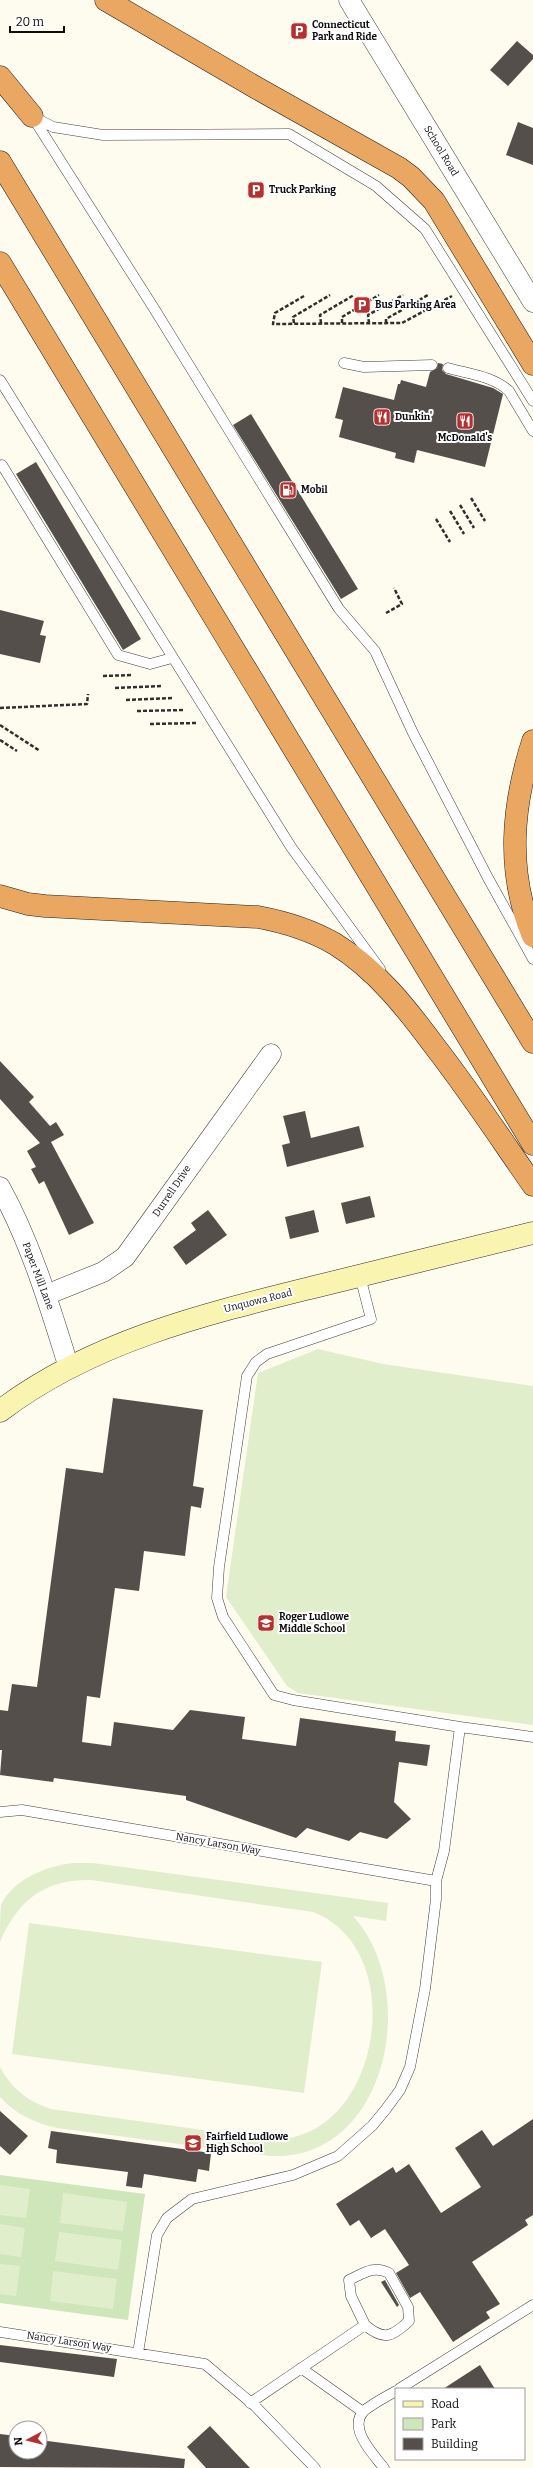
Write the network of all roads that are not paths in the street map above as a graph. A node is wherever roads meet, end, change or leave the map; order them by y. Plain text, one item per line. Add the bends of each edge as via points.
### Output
1 (106, 0) edge
2 (349, 0) edge
3 (0, 77) edge
4 (32, 116) junction
5 (0, 162) edge
6 (0, 263) edge
7 (533, 302) edge
8 (344, 363) dead end
9 (533, 364) edge
10 (432, 365) dead end
11 (448, 368) dead end
12 (0, 380) edge
13 (533, 401) edge
14 (533, 431) edge
15 (2, 465) dead end
16 (172, 658) junction
17 (533, 741) edge
18 (0, 896) edge
19 (533, 936) edge
20 (533, 959) edge
21 (408, 1011) junction
22 (533, 1042) edge
23 (271, 1054) dead end
24 (533, 1144) edge
25 (533, 1184) edge
26 (0, 1187) edge
27 (533, 1233) edge
28 (360, 1276) junction
29 (46, 1295) junction
30 (69, 1368) junction
31 (0, 1411) edge
32 (460, 1727) junction
33 (533, 1737) edge
34 (0, 1812) edge
35 (436, 1881) junction
36 (533, 2305) edge
37 (365, 2325) junction
38 (0, 2332) edge
39 (138, 2353) junction
40 (301, 2368) junction
41 (401, 2388) edge
42 (395, 2392) edge
43 (250, 2403) junction
44 (363, 2412) junction
45 (315, 2468) edge
46 (384, 2468) edge

1 - 9 highway via 254,87 400,168 411,177 434,201
2 - 7 street, School Road
3 - 4 highway
4 - 13 lane via 53,127 102,135 289,134 376,186 425,229
4 - 20 lane via 339,609 375,651 427,761
5 - 22 highway
6 - 24 highway
8 - 10 lane via 364,366
11 - 14 lane via 492,380 504,386
12 - 16 lane
15 - 16 lane via 118,655 150,664
16 - 21 lane via 291,847 348,923
17 - 19 highway via 522,778 514,830 517,882
18 - 21 highway via 45,906 240,915 291,924 321,936 349,953 377,977
21 - 25 highway via 456,1074
23 - 29 street, Durrell Drive via 125,1257 103,1272
26 - 29 street, Paper Mill Lane via 10,1205
27 - 28 street, Unquowa Road
28 - 30 street, Unquowa Road via 179,1322 97,1354
28 - 32 lane via 371,1319 267,1354 256,1362 247,1376 217,1598 223,1617 274,1694 292,1700
29 - 30 street, Paper Mill Lane
30 - 31 street, Unquowa Road via 17,1398
32 - 33 lane
32 - 35 lane via 444,1851
34 - 35 lane, Nancy Larson Way via 22,1810
35 - 39 lane via 436,1899 419,2024 410,2067 400,2090 372,2126 338,2156 293,2175 192,2199 167,2218 157,2235
36 - 41 lane
37 - 37 lane via 351,2296 349,2280 372,2268 384,2270 389,2273 408,2307 409,2322 397,2333 386,2336 376,2335
37 - 40 lane
38 - 39 lane, Nancy Larson Way
39 - 43 lane, Nancy Larson Way via 205,2364
40 - 43 lane
40 - 44 lane
42 - 44 lane
43 - 45 lane, Nancy Larson Way
44 - 46 lane via 360,2424 362,2437

